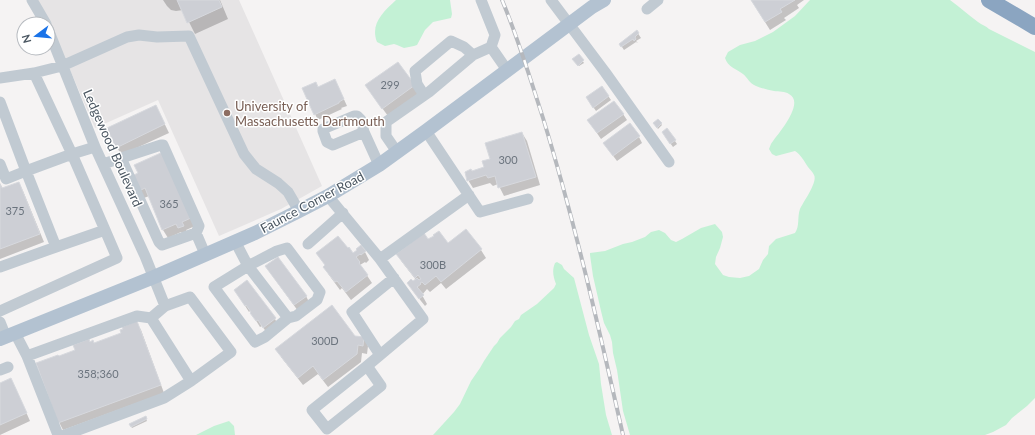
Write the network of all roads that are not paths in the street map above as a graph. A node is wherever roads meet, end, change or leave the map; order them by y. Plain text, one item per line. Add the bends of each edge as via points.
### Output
1 (32, 0) edge
2 (481, 0) edge
3 (551, 0) edge
4 (604, 0) edge
5 (658, 0) edge
6 (989, 0) edge
7 (595, 3) edge
8 (648, 9) dead end
9 (41, 16) edge
10 (569, 23) junction
11 (1035, 27) edge
12 (491, 47) junction
13 (56, 50) edge
14 (473, 55) junction
15 (62, 66) junction
16 (507, 70) junction
17 (34, 73) junction
18 (0, 78) edge
19 (424, 95) junction
20 (0, 102) edge
21 (426, 131) junction
22 (364, 132) dead end
23 (95, 147) junction
24 (397, 152) junction
25 (72, 154) junction
26 (121, 158) junction
27 (669, 162) dead end
28 (0, 164) edge
29 (103, 164) junction
30 (379, 165) junction
31 (26, 171) junction
32 (469, 195) junction
33 (328, 196) junction
34 (528, 199) dead end
35 (299, 211) junction
36 (343, 213) junction
37 (105, 230) junction
38 (196, 232) junction
39 (235, 241) junction
40 (308, 244) dead end
41 (56, 247) junction
42 (205, 254) junction
43 (380, 259) junction
44 (248, 266) junction
45 (0, 267) edge
46 (154, 277) junction
47 (394, 278) junction
48 (165, 306) junction
49 (0, 311) edge
50 (151, 318) junction
51 (288, 318) junction
52 (0, 322) edge
53 (7, 336) edge
54 (380, 355) junction
55 (27, 356) junction
56 (367, 366) junction
57 (191, 381) junction
58 (58, 435) edge
59 (66, 435) edge

1 - 9 street
2 - 12 street via 495,35
3 - 10 street
4 - 7 main road, Faunce Corner Road
5 - 8 street
6 - 11 highway
7 - 10 main road, Faunce Corner Road
10 - 16 main road, Faunce Corner Road
10 - 27 street
12 - 14 street
12 - 16 street
13 - 15 street, Ledgewood Boulevard
14 - 19 street
14 - 19 street via 451,41 415,71 417,84
15 - 17 street
15 - 23 street, Ledgewood Boulevard
15 - 35 street via 127,37 189,36 244,154 256,169 288,192
16 - 21 main road, Faunce Corner Road
17 - 18 street
17 - 25 street
19 - 24 street via 386,122 386,136
20 - 31 street
21 - 24 main road, Faunce Corner Road
21 - 32 street
22 - 30 street
23 - 25 street
23 - 29 street, Ledgewood Boulevard
24 - 30 main road, Faunce Corner Road
25 - 31 street
25 - 37 street
26 - 29 street
26 - 38 street via 162,245
26 - 38 street via 164,145 199,226
28 - 31 street via 6,179
29 - 46 street, Ledgewood Boulevard
30 - 33 main road, Faunce Corner Road
31 - 41 street
32 - 34 street via 480,212
32 - 43 street
33 - 35 main road, Faunce Corner Road
33 - 36 street
35 - 39 main road, Faunce Corner Road
36 - 40 street
36 - 43 street
37 - 41 street
37 - 49 street via 117,258
38 - 42 street
39 - 42 main road, Faunce Corner Road
39 - 44 street
41 - 45 street
42 - 46 main road, Faunce Corner Road
43 - 47 street
44 - 51 street
44 - 51 street via 287,248 320,292 317,300 296,316
44 - 51 street via 214,287 255,342
46 - 48 street, Ledgewood Boulevard
46 - 53 main road, Faunce Corner Road
47 - 54 street via 352,312
47 - 54 street via 423,319
48 - 50 street
48 - 57 street via 190,297 232,352
50 - 55 street via 136,316
50 - 57 street
52 - 53 street
53 - 55 street
54 - 56 street
55 - 58 street
56 - 56 street via 381,386 327,429 312,410
57 - 59 street via 164,398

